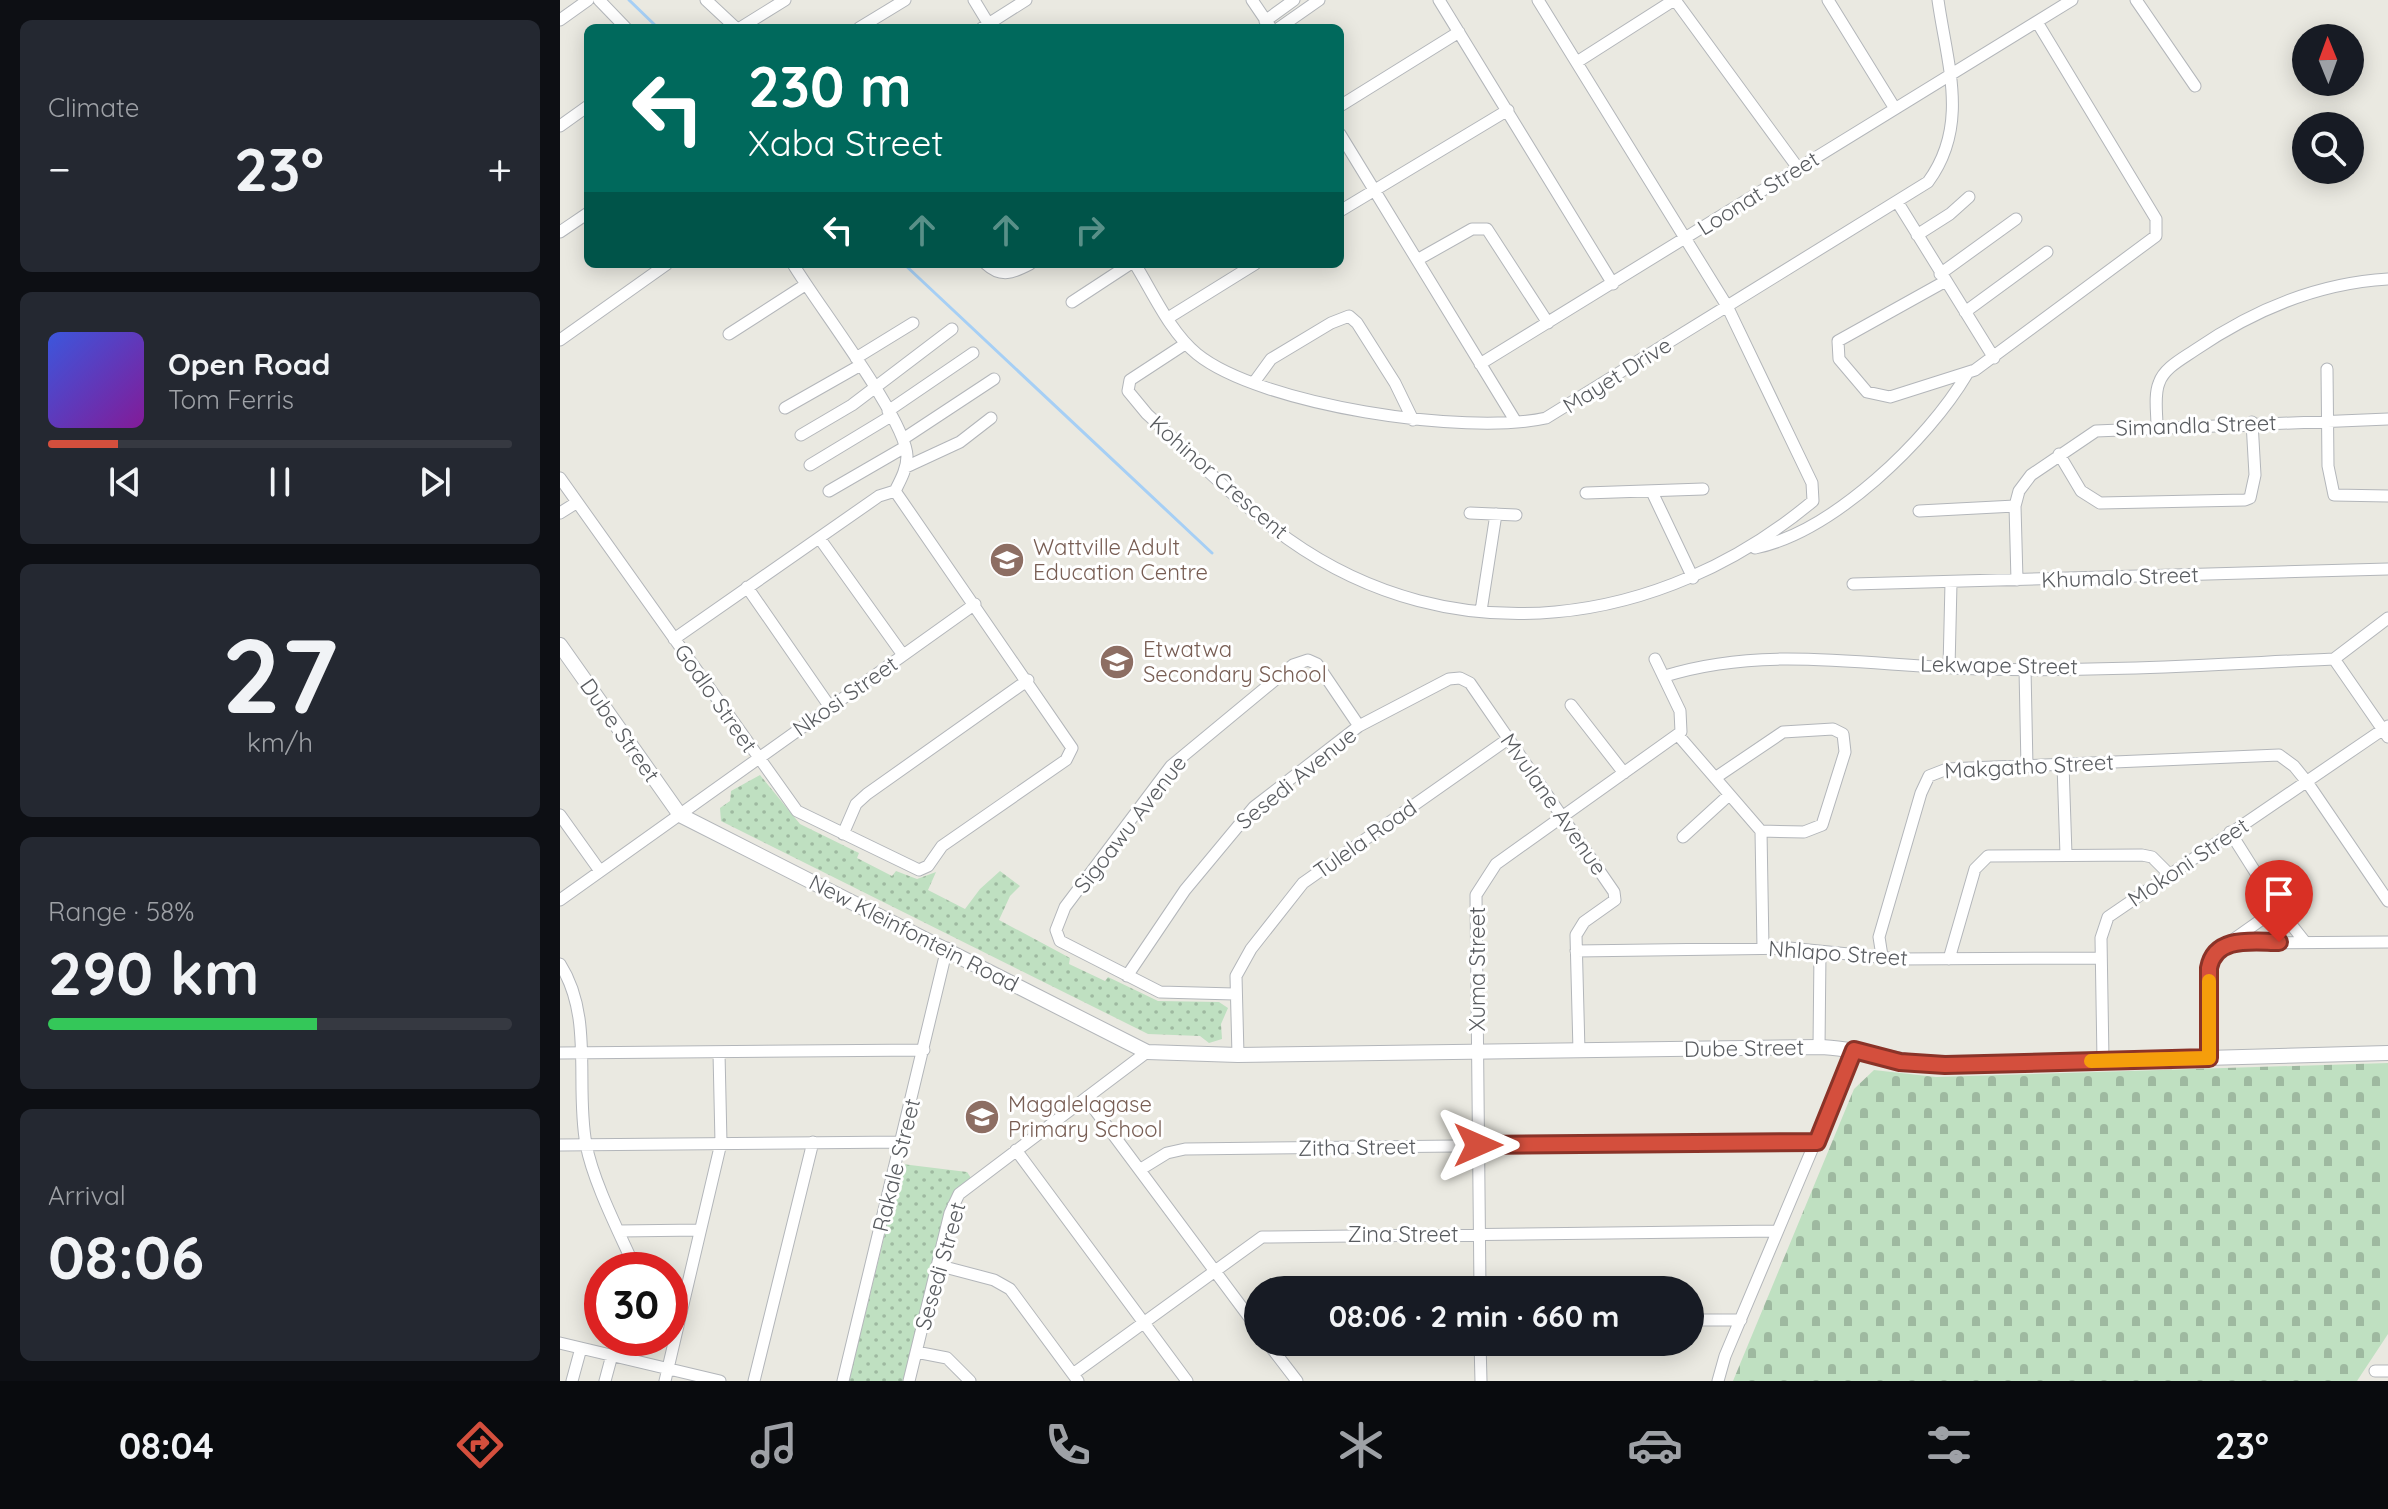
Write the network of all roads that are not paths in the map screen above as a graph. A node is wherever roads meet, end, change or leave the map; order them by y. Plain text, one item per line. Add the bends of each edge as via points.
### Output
1 (588, 0) edge
2 (599, 0) edge
3 (706, 0) edge
4 (785, 0) edge
5 (905, 0) edge
6 (974, 0) edge
7 (1026, 0) edge
8 (1252, 0) edge
9 (1294, 0) edge
10 (1319, 0) edge
11 (1439, 0) edge
12 (1538, 0) edge
13 (1674, 0) edge
14 (1828, 0) edge
15 (1938, 0) edge
16 (2072, 0) edge
17 (2136, 0) edge
18 (560, 20) edge
19 (2037, 22) junction
20 (622, 24) edge
21 (733, 24) edge
22 (745, 24) edge
23 (866, 24) edge
24 (986, 24) edge
25 (991, 24) edge
26 (1268, 24) edge
27 (1285, 24) edge
28 (1459, 32) junction
29 (1577, 62) junction
30 (1949, 74) junction
31 (2195, 86) dead end
32 (1344, 104) edge
33 (1894, 107) junction
34 (584, 109) edge
35 (1508, 110) junction
36 (560, 126) edge
37 (1344, 141) edge
38 (1798, 168) junction
39 (1374, 190) junction
40 (1969, 197) dead end
41 (1898, 203) junction
42 (1344, 209) edge
43 (584, 216) edge
44 (2016, 219) dead end
45 (560, 232) edge
46 (1917, 235) junction
47 (1686, 238) junction
48 (2047, 252) dead end
49 (1417, 260) junction
50 (661, 268) edge
51 (795, 268) edge
52 (992, 268) edge
53 (1021, 268) edge
54 (1126, 268) edge
55 (1135, 268) edge
56 (1249, 268) edge
57 (1942, 278) junction
58 (2388, 279) edge
59 (1613, 284) junction
60 (805, 285) junction
61 (1072, 302) dead end
62 (1727, 306) junction
63 (1965, 312) junction
64 (1168, 318) junction
65 (913, 323) dead end
66 (1548, 323) junction
67 (952, 329) dead end
68 (729, 334) dead end
69 (560, 340) edge
70 (1185, 344) junction
71 (973, 353) dead end
72 (1994, 358) junction
73 (857, 362) junction
74 (1480, 364) junction
75 (2327, 369) dead end
76 (1967, 374) junction
77 (994, 379) dead end
78 (1255, 381) junction
79 (873, 388) junction
80 (785, 408) dead end
81 (890, 414) junction
82 (991, 418) dead end
83 (2388, 419) edge
84 (1413, 420) junction
85 (2327, 421) junction
86 (1516, 422) junction
87 (2252, 422) junction
88 (2157, 426) junction
89 (801, 435) dead end
90 (904, 443) junction
91 (2059, 454) junction
92 (810, 465) dead end
93 (906, 467) junction
94 (560, 478) edge
95 (1703, 489) dead end
96 (829, 491) dead end
97 (895, 491) junction
98 (1652, 492) junction
99 (1586, 493) dead end
100 (2388, 496) edge
101 (576, 503) junction
102 (2015, 506) junction
103 (1919, 511) dead end
104 (560, 513) edge
105 (1470, 513) dead end
106 (1496, 514) junction
107 (1516, 515) dead end
108 (820, 539) junction
109 (1747, 550) junction
110 (2388, 569) edge
111 (1693, 578) junction
112 (2017, 580) junction
113 (1951, 583) junction
114 (1853, 584) dead end
115 (747, 587) junction
116 (975, 604) junction
117 (1481, 611) junction
118 (2388, 618) edge
119 (674, 639) junction
120 (560, 645) edge
121 (903, 655) junction
122 (1655, 659) dead end
123 (2334, 659) junction
124 (1949, 668) junction
125 (2025, 669) junction
126 (1665, 676) junction
127 (1028, 680) junction
128 (1433, 687) joint
129 (1571, 705) dead end
130 (830, 707) junction
131 (1359, 726) junction
132 (2386, 731) edge
133 (1678, 735) junction
134 (1508, 739) junction
135 (759, 757) junction
136 (2063, 764) junction
137 (2027, 767) junction
138 (1624, 773) junction
139 (1715, 778) junction
140 (2307, 782) junction
141 (1729, 795) junction
142 (560, 815) edge
143 (680, 815) junction
144 (1563, 819) junction
145 (1761, 831) junction
146 (2230, 832) junction
147 (843, 834) junction
148 (1683, 837) dead end
149 (2066, 855) junction
150 (600, 871) junction
151 (2169, 874) junction
152 (560, 900) edge
153 (2388, 901) edge
154 (2278, 908) junction
155 (2305, 942) junction
156 (2388, 942) edge
157 (2229, 943) junction
158 (947, 948) junction
159 (1763, 948) junction
160 (1576, 951) junction
161 (1820, 952) junction
162 (1882, 956) junction
163 (2100, 958) junction
164 (1949, 959) junction
165 (560, 964) edge
166 (1127, 976) junction
167 (1234, 994) junction
168 (1819, 1047) junction
169 (924, 1050) junction
170 (1854, 1050) junction
171 (1579, 1051) junction
172 (1147, 1052) junction
173 (1477, 1052) junction
174 (560, 1053) edge
175 (582, 1053) junction
176 (719, 1053) junction
177 (2388, 1053) edge
178 (1238, 1055) junction
179 (2209, 1058) junction
180 (2103, 1060) junction
181 (1086, 1098) junction
182 (813, 1142) junction
183 (903, 1142) junction
184 (1817, 1142) junction
185 (721, 1143) junction
186 (586, 1144) junction
187 (560, 1145) edge
188 (1478, 1145) junction
189 (1016, 1150) junction
190 (1141, 1169) junction
191 (700, 1230) junction
192 (619, 1231) junction
193 (1777, 1231) junction
194 (1479, 1234) junction
195 (628, 1252) edge
196 (937, 1265) junction
197 (1215, 1271) junction
198 (1480, 1276) edge
199 (688, 1280) edge
200 (1244, 1310) edge
201 (1704, 1320) edge
202 (1741, 1320) junction
203 (1144, 1323) junction
204 (560, 1343) edge
205 (581, 1348) junction
206 (584, 1349) edge
207 (916, 1352) junction
208 (612, 1356) edge
209 (616, 1356) edge
210 (670, 1356) edge
211 (1278, 1356) edge
212 (1480, 1356) edge
213 (668, 1368) junction
214 (1076, 1378) edge
215 (572, 1381) edge
216 (605, 1381) edge
217 (665, 1381) edge
218 (720, 1381) edge
219 (754, 1381) edge
220 (843, 1381) edge
221 (909, 1381) edge
222 (970, 1381) edge
223 (1187, 1381) edge
224 (1297, 1381) edge
225 (1481, 1381) edge
226 (1718, 1381) edge

1 - 18 street
2 - 20 street
3 - 21 street
4 - 22 street
5 - 23 street
6 - 24 street
7 - 25 street
8 - 26 street
9 - 26 street
10 - 27 street
11 - 28 street
12 - 29 street
13 - 29 street
13 - 38 street
14 - 33 street
15 - 30 street, Mayet Drive
16 - 19 street, Loonat Street
17 - 31 street
19 - 30 street, Loonat Street
19 - 72 street via 2156,219 2158,231 2154,240
28 - 32 street
28 - 35 street
29 - 47 street
30 - 33 street, Loonat Street
30 - 41 street, Mayet Drive via 1954,116 1949,140 1928,182
33 - 38 street, Loonat Street
34 - 36 street
35 - 39 street
35 - 59 street
37 - 39 street
38 - 47 street, Loonat Street
39 - 42 street
39 - 49 street
40 - 46 street
41 - 46 street
41 - 62 street, Mayet Drive
43 - 45 street
44 - 57 street
46 - 57 street
47 - 59 street, Loonat Street
47 - 62 street
48 - 63 street
49 - 66 street via 1472,229 1487,229
49 - 74 street
50 - 69 street
51 - 60 street
52 - 53 street via 1008,274
54 - 61 street
55 - 64 street, Mayet Drive
56 - 64 street
57 - 63 street
57 - 76 street via 1845,335 1837,352 1863,389 1878,397
58 - 88 street via 2304,295 2218,334 2162,377
59 - 66 street, Loonat Street
60 - 68 street
60 - 73 street
62 - 86 street, Mayet Drive via 1553,415
62 - 109 street, Kohinor Crescent via 1815,492 1813,501
63 - 72 street
64 - 70 street, Mayet Drive
65 - 73 street
66 - 74 street, Loonat Street
67 - 79 street
70 - 78 street, Mayet Drive via 1211,364
70 - 117 street, Kohinor Crescent via 1134,375 1128,391 1235,495 1288,539 1359,580 1431,603
71 - 81 street
72 - 76 street
73 - 79 street
73 - 80 street
74 - 86 street
75 - 85 street
76 - 109 street via 1929,429 1848,501 1769,545
77 - 90 street
78 - 84 street, Mayet Drive via 1311,401
78 - 84 street via 1271,359 1349,316 1395,383
79 - 81 street
79 - 89 street
81 - 90 street
81 - 92 street
82 - 93 street via 960,442
83 - 85 street, Simandla Street
84 - 86 street, Mayet Drive
85 - 87 street, Simandla Street
85 - 100 street via 2334,495
87 - 88 street, Simandla Street
87 - 91 street via 2254,482 2245,500 2100,503 2081,491
88 - 91 street, Simandla Street via 2096,431
90 - 93 street
90 - 96 street
91 - 102 street, Simandla Street via 2023,484
93 - 97 street
94 - 101 street, Godlo Street
95 - 98 street
97 - 108 street via 879,496
97 - 116 street
98 - 99 street
98 - 111 street
101 - 104 street
101 - 119 street, Godlo Street
102 - 103 street
102 - 112 street
105 - 106 street
106 - 107 street
106 - 117 street
108 - 115 street
108 - 121 street
109 - 111 street, Kohinor Crescent
110 - 112 street, Khumalo Street
111 - 117 street, Kohinor Crescent via 1633,600 1579,610
112 - 113 street, Khumalo Street
113 - 114 street, Khumalo Street
113 - 124 street
115 - 119 street
115 - 130 street
116 - 121 street, Nkosi Street
116 - 127 street
118 - 123 street
119 - 135 street, Godlo Street
120 - 143 street, Dube Street
121 - 130 street, Nkosi Street
122 - 126 street
123 - 125 street, Lekwape Street
123 - 132 street
124 - 125 street, Lekwape Street
124 - 126 street, Lekwape Street via 1766,658
125 - 137 street
126 - 133 street via 1680,711
127 - 147 street via 859,800
127 - 147 street, Godlo Street via 1069,741 1072,752 1066,760 942,846 928,866 914,869
128 - 131 street, Sesedi Avenue
128 - 134 street, Mvulane Avenue via 1455,678 1470,683
129 - 138 street
130 - 135 street, Nkosi Street
131 - 166 street, Sesedi Avenue via 1239,822
131 - 166 street, Sigoawu Avenue via 1317,664 1308,660 1293,665 1171,766 1056,925 1057,937
132 - 140 street, Mokoni Street
133 - 138 street, Xuma Street
133 - 139 street
134 - 144 street, Mvulane Avenue
134 - 167 street, Tulela Road via 1303,883 1239,966
135 - 143 street, Nkosi Street
135 - 147 street, Godlo Street via 797,811
136 - 137 street, Makgatho Street
136 - 140 street, Makgatho Street via 2269,754 2288,759
136 - 149 street
137 - 162 street, Makgatho Street via 1947,769 1929,776 1879,937
138 - 144 street, Xuma Street
139 - 141 street
139 - 145 street via 1783,732 1833,729 1843,734 1845,752 1822,825 1804,832
140 - 146 street, Mokoni Street
140 - 153 street, Makgatho Street
141 - 145 street
141 - 148 street
142 - 150 street
143 - 150 street, Nkosi Street
143 - 158 street, New Kleinfontein Road
144 - 160 street, Mvulane Avenue via 1615,896 1578,929
144 - 173 street, Xuma Street via 1496,864 1480,885
145 - 159 street
146 - 151 street, Mokoni Street
146 - 154 street
149 - 151 street via 2148,856
149 - 164 street via 1999,855 1979,863
150 - 152 street, Nkosi Street
151 - 163 street, Mokoni Street via 2108,917
154 - 155 street
154 - 157 street
155 - 156 street
155 - 157 street
157 - 179 street via 2210,961
158 - 169 street, Rakale Street
158 - 172 street, New Kleinfontein Road
159 - 160 street, Nhlapo Street
159 - 161 street, Nhlapo Street
160 - 171 street, Mvulane Avenue
161 - 162 street, Nhlapo Street
161 - 168 street
162 - 164 street, Nhlapo Street
163 - 164 street, Nhlapo Street
163 - 180 street, Mokoni Street
165 - 175 street via 572,994
166 - 167 street via 1160,992
167 - 178 street, Tulela Road
168 - 170 street, Dube Street
168 - 171 street, Dube Street
169 - 176 street
169 - 183 street, Rakale Street
170 - 180 street, Dube Street via 1915,1064
170 - 184 street
171 - 173 street, Dube Street
172 - 178 street, Dube Street
172 - 181 street, Sesedi Street
173 - 178 street, Dube Street
173 - 188 street, Xuma Street
174 - 175 street
175 - 176 street
175 - 186 street
176 - 185 street
177 - 179 street, Dube Street
179 - 180 street, Dube Street
181 - 189 street, Sesedi Street
181 - 190 street
182 - 183 street
182 - 185 street
182 - 219 street
183 - 220 street, Rakale Street
184 - 188 street, Zitha Street
184 - 193 street
185 - 186 street
185 - 191 street
186 - 187 street
186 - 192 street
188 - 190 street, Zitha Street via 1185,1149
188 - 194 street, Xuma Street
189 - 196 street, Sesedi Street via 959,1194
189 - 203 street
190 - 197 street
191 - 192 street
191 - 199 street
192 - 195 street
193 - 194 street, Zina Street
193 - 202 street
194 - 197 street, Zina Street via 1267,1236
194 - 198 street, Xuma Street
196 - 207 street, Sesedi Street
196 - 214 street via 1010,1289
197 - 200 street
197 - 203 street, Zina Street
201 - 202 street
202 - 226 street
203 - 214 street, Zina Street
203 - 223 street
204 - 205 street
205 - 206 street
205 - 215 street
207 - 221 street, Sesedi Street
207 - 222 street via 947,1358
208 - 216 street
209 - 213 street
210 - 213 street
211 - 224 street
212 - 225 street
213 - 217 street
213 - 218 street

